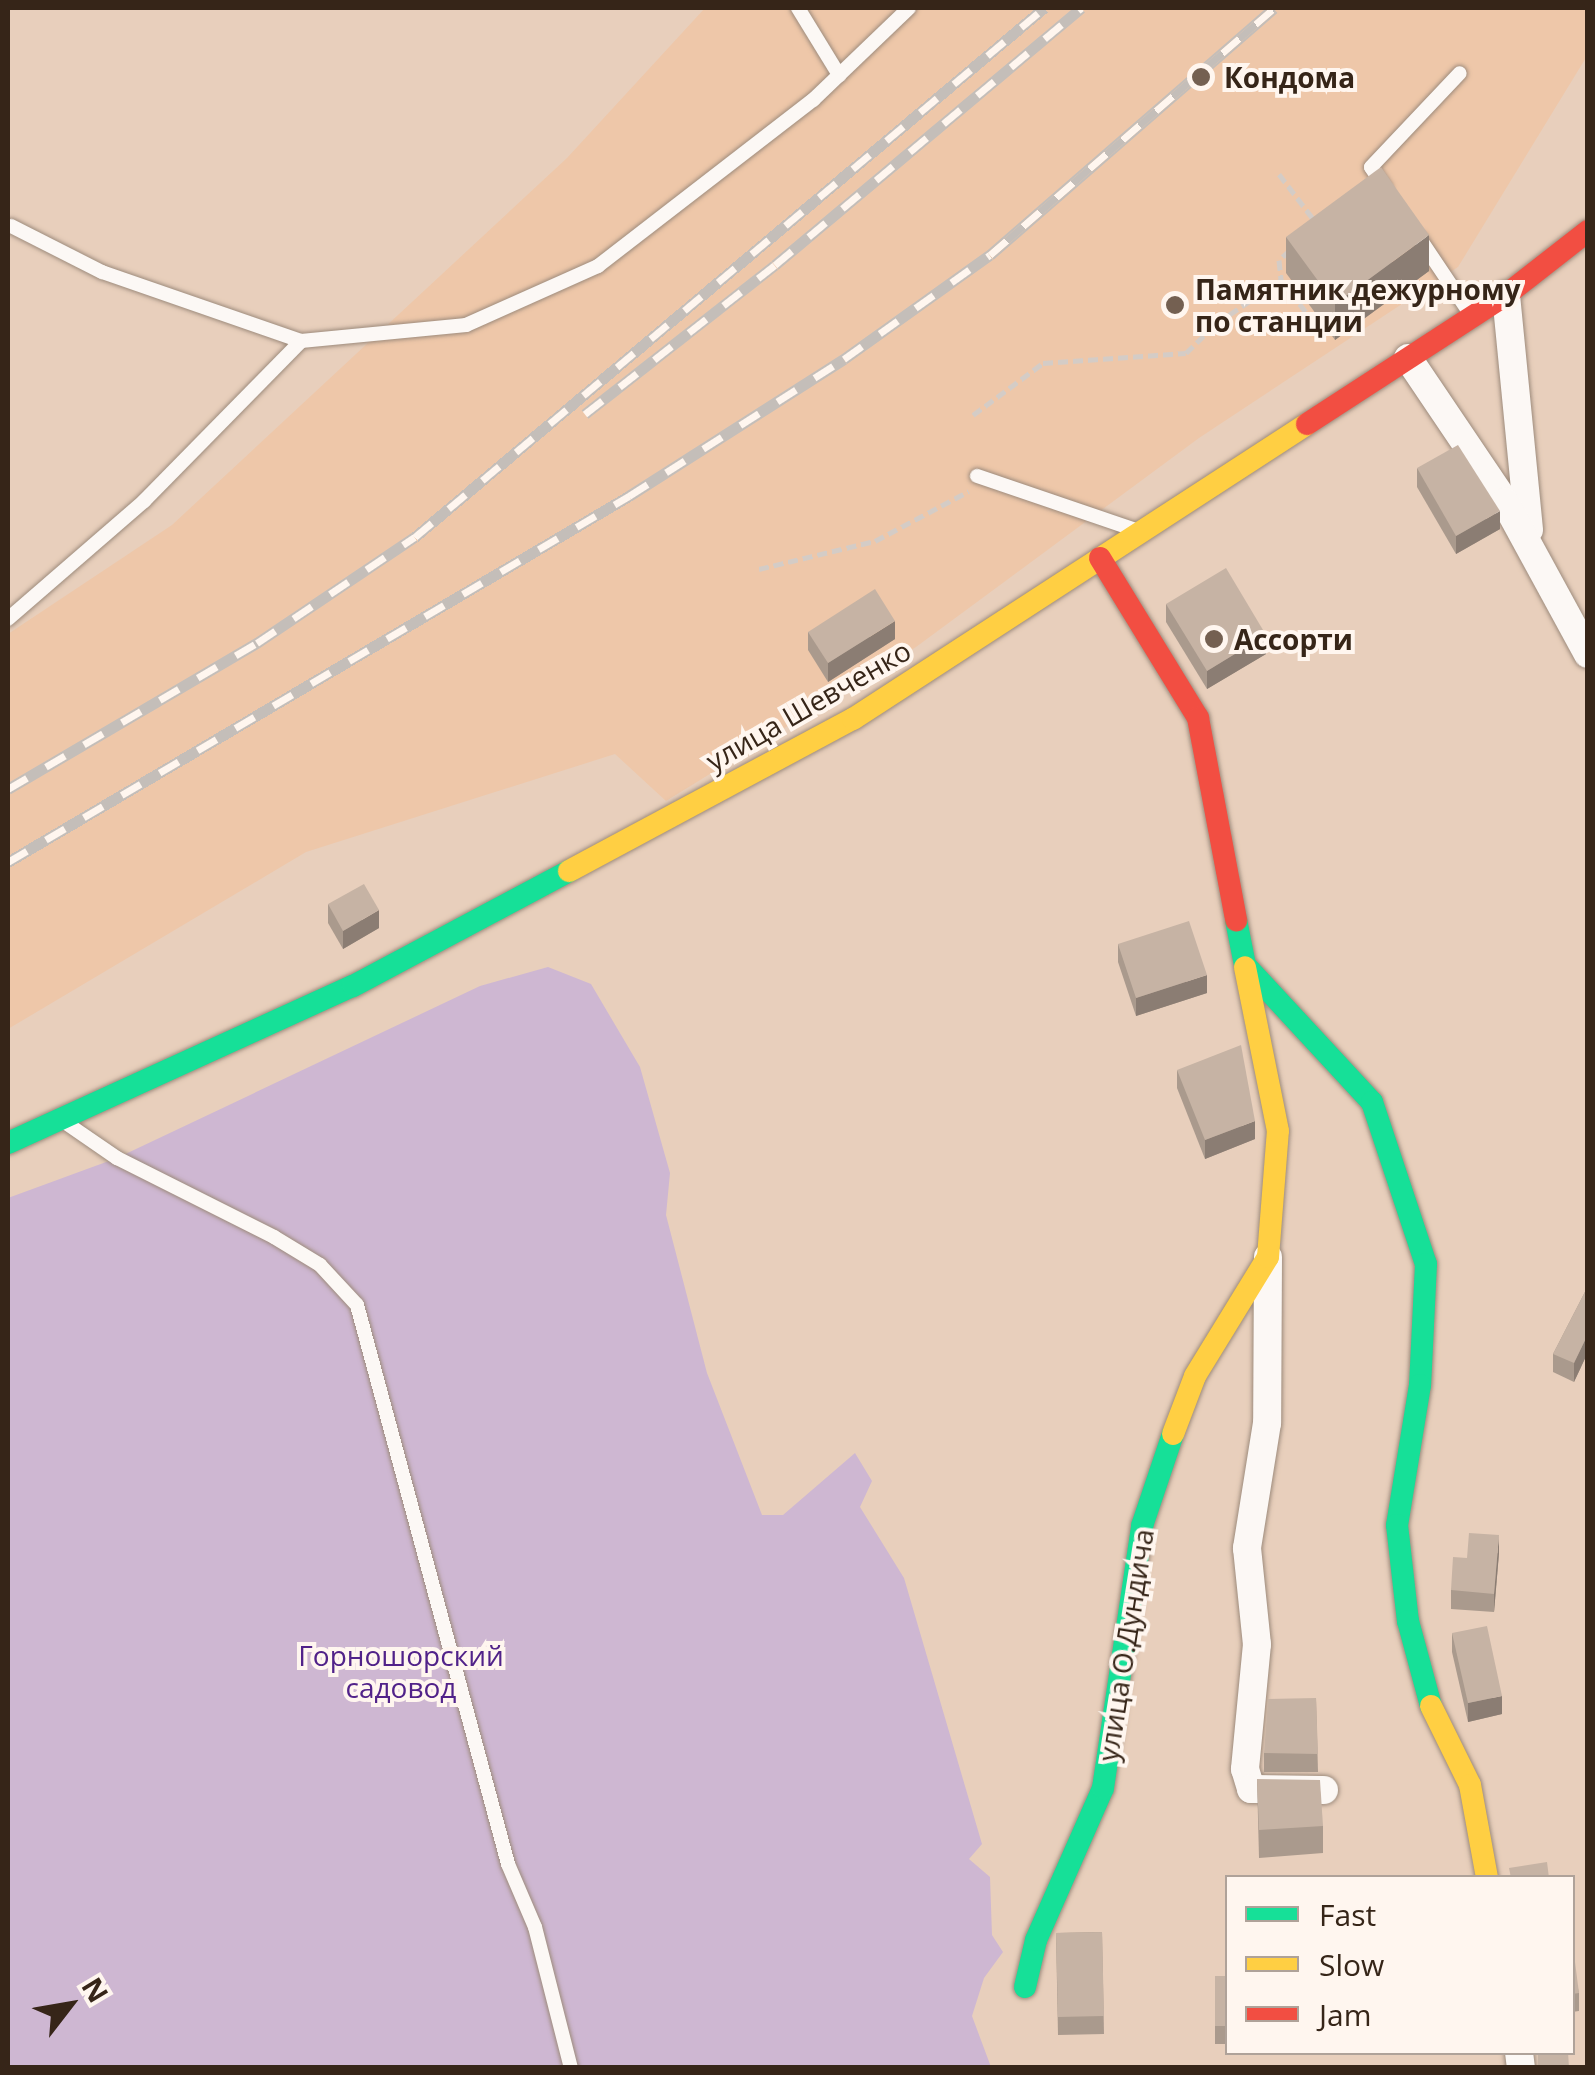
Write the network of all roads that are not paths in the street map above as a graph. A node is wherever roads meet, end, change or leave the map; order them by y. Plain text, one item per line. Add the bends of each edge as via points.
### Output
1 (798, 8) edge
2 (909, 8) edge
3 (1460, 73) dead end
4 (839, 75) junction
5 (1400, 210) edge
6 (1410, 225) edge
7 (11, 226) dead end
8 (1588, 232) edge
9 (1506, 295) junction
10 (1472, 316) junction
11 (301, 340) junction
12 (1408, 358) junction
13 (982, 478) road end
14 (1141, 531) junction
15 (1100, 558) junction
16 (1536, 566) junction
17 (8, 619) edge
18 (1588, 654) edge
19 (1245, 965) junction
20 (61, 1120) junction
21 (8, 1143) edge
22 (1268, 1257) junction
23 (1324, 1790) edge
24 (1486, 1875) edge
25 (1025, 1987) dead end
26 (572, 2068) edge

1 - 4 lane
2 - 4 lane
3 - 5 lane via 1371,167
4 - 11 lane via 598,266 466,326
6 - 10 lane
7 - 11 lane via 102,272
8 - 9 street, улица Шевченко
9 - 10 street, улица Шевченко
9 - 16 street
10 - 12 street, улица Шевченко
11 - 17 lane via 144,501
12 - 14 street, улица Шевченко
12 - 16 street via 1505,502
13 - 14 lane
14 - 15 street, улица Шевченко
15 - 19 street, улица О.Дундича via 1198,718
15 - 20 street, улица Шевченко via 853,719 604,854 353,986
16 - 18 street
19 - 22 street, улица О.Дундича via 1278,1131
19 - 24 street via 1372,1102 1426,1264 1420,1385 1397,1525 1425,1694 1470,1785
20 - 21 street, улица Шевченко
20 - 26 lane via 117,1158 289,1246 320,1266 356,1304 508,1864 535,1927
22 - 23 street, улица О.Дундича via 1267,1423 1247,1548 1257,1644 1245,1769 1251,1789
22 - 25 street, улица О.Дундича via 1196,1376 1160,1469 1142,1526 1102,1788 1036,1940

